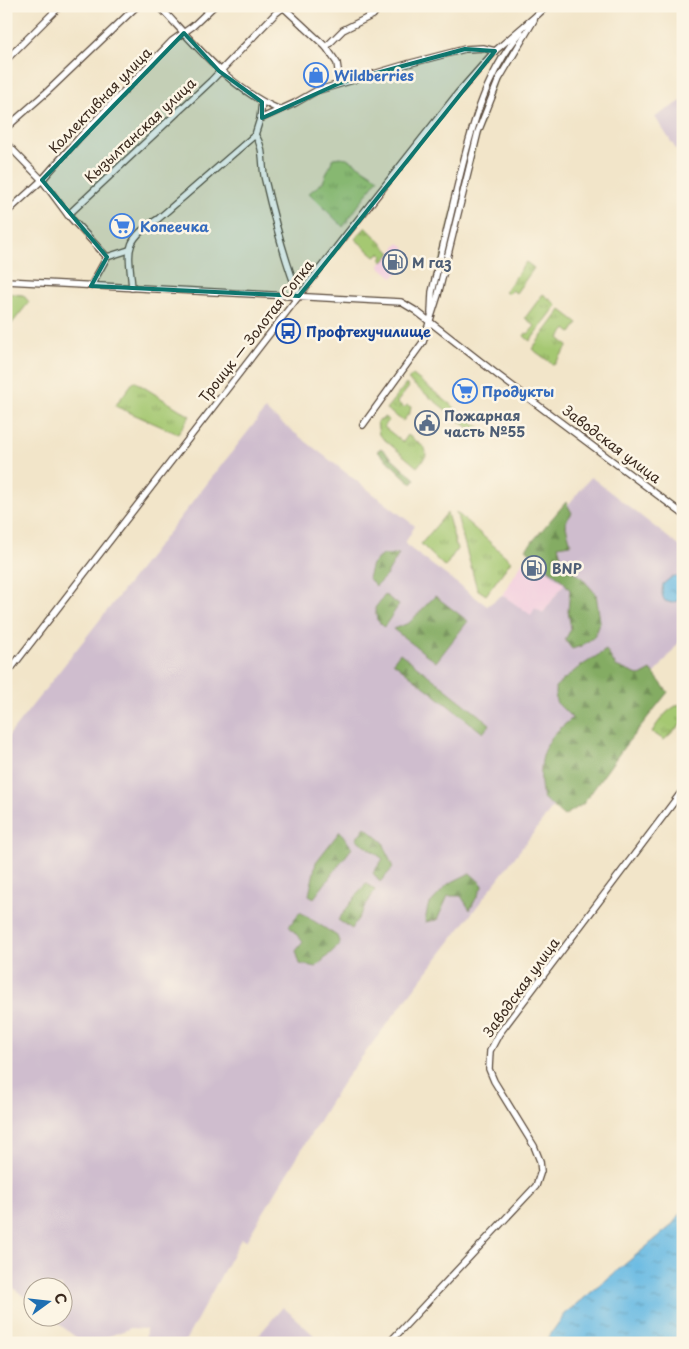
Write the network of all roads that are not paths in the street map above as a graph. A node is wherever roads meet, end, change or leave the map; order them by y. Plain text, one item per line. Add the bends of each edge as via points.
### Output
1 (60, 6) edge
2 (137, 6) edge
3 (159, 6) edge
4 (214, 6) edge
5 (379, 6) edge
6 (547, 6) edge
7 (283, 7) edge
8 (538, 14) junction
9 (184, 33) junction
10 (326, 47) junction
11 (495, 51) junction
12 (6, 60) edge
13 (219, 71) junction
14 (340, 83) junction
15 (262, 102) junction
16 (278, 109) junction
17 (260, 119) junction
18 (6, 128) edge
19 (256, 135) junction
20 (6, 143) edge
21 (42, 180) junction
22 (6, 213) edge
23 (68, 215) junction
24 (128, 250) junction
25 (107, 257) junction
26 (6, 281) edge
27 (91, 286) junction
28 (132, 288) junction
29 (299, 296) junction
30 (430, 322) junction
31 (363, 425) dead end
32 (683, 514) edge
33 (6, 675) edge
34 (683, 790) edge
35 (389, 1343) edge

1 - 12 street
2 - 18 street
3 - 9 street
4 - 9 street, Коллективная улица
5 - 10 street via 373,14 343,30
6 - 8 street, Троицк — Золотая Сопка
7 - 10 street
7 - 13 street, Кызылтанская улица
8 - 11 street, Троицк — Золотая Сопка
8 - 30 street via 499,79 478,132
9 - 13 street
9 - 21 street, Коллективная улица via 172,41 78,138
10 - 14 street via 337,63
11 - 14 street via 465,49
11 - 29 street, Троицк — Золотая Сопка via 458,92
13 - 15 street
13 - 23 street, Кызылтанская улица
14 - 16 street
15 - 16 street
15 - 17 street
16 - 17 street
17 - 19 street
19 - 24 street via 140,232
19 - 29 street via 260,141 264,177 285,260
20 - 21 street
21 - 22 street, Коллективная улица
21 - 23 street
23 - 25 street
24 - 25 street
24 - 28 street
25 - 27 street
26 - 27 street, Заводская улица
27 - 28 street, Заводская улица
28 - 29 street, Заводская улица
29 - 30 street, Заводская улица via 401,302
29 - 33 street, Троицк — Золотая Сопка
30 - 31 street via 423,342
30 - 32 street, Заводская улица
34 - 35 street, Заводская улица via 499,1034 490,1051 489,1069 494,1081 540,1161 541,1171 536,1186

